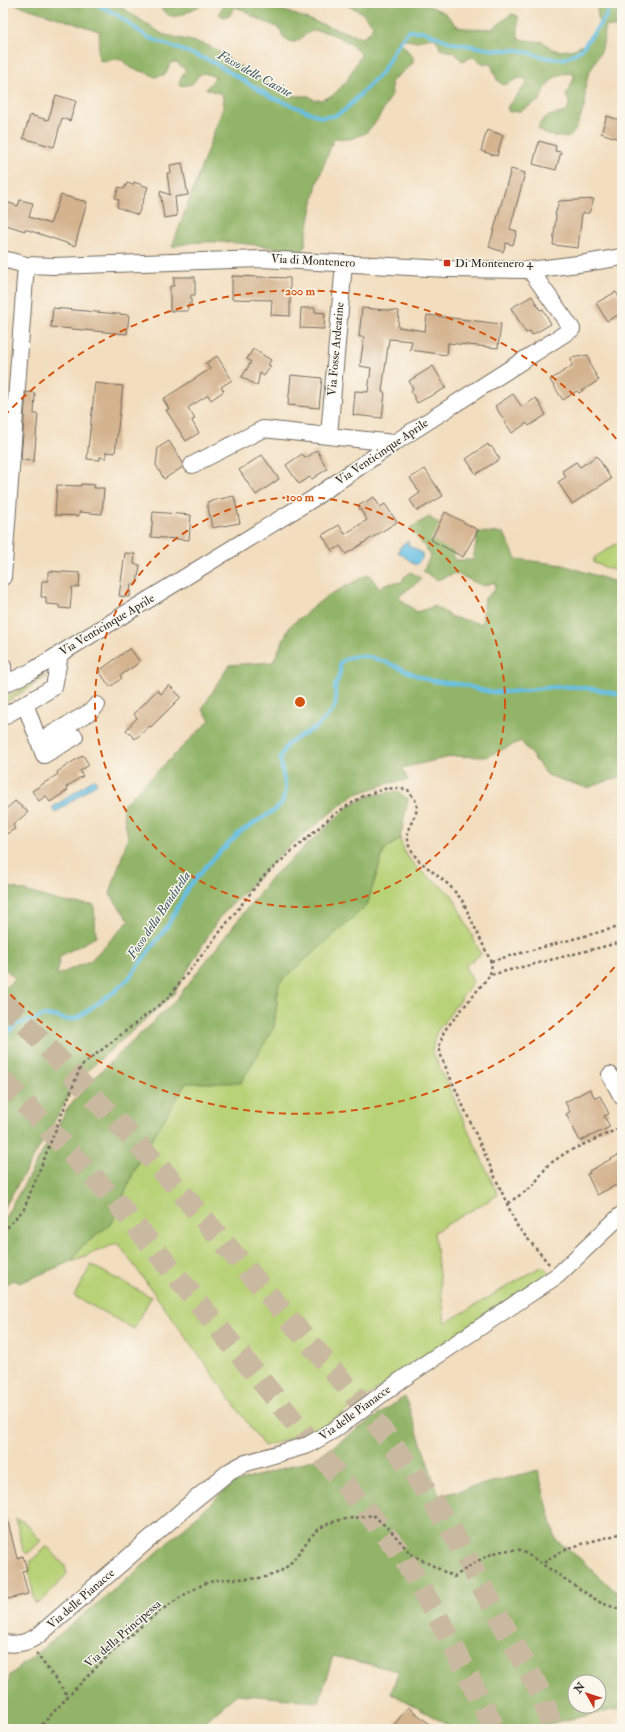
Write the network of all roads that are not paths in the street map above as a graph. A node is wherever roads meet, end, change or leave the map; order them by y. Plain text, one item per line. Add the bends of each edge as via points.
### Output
1 (622, 257) edge
2 (3, 259) edge
3 (344, 263) junction
4 (26, 265) junction
5 (530, 270) junction
6 (329, 435) junction
7 (394, 443) junction
8 (192, 465) dead end
9 (3, 577) edge
10 (60, 654) junction
11 (3, 666) edge
12 (3, 685) edge
13 (25, 704) junction
14 (97, 705) dead end
15 (3, 717) edge
16 (610, 1075) dead end
17 (622, 1097) edge
18 (622, 1214) edge
19 (3, 1643) edge

1 - 5 street, Via di Montenero
2 - 4 street, Via di Montenero
3 - 4 street, Via di Montenero via 262,259
3 - 5 street, Via di Montenero via 446,269
3 - 6 street, Via Fosse Ardeatine
4 - 9 street via 25,356 20,383
5 - 7 street, Via Venticinque Aprile via 572,329
6 - 7 street
6 - 8 street via 263,429
7 - 10 street, Via Venticinque Aprile via 311,500
10 - 12 street, Via Venticinque Aprile
10 - 13 street via 54,687
11 - 12 street
13 - 14 street via 44,755
13 - 15 street
16 - 17 street
18 - 19 street, Via delle Pianacce via 558,1275 447,1348 334,1430 308,1446 243,1464 230,1471 39,1635 28,1642

